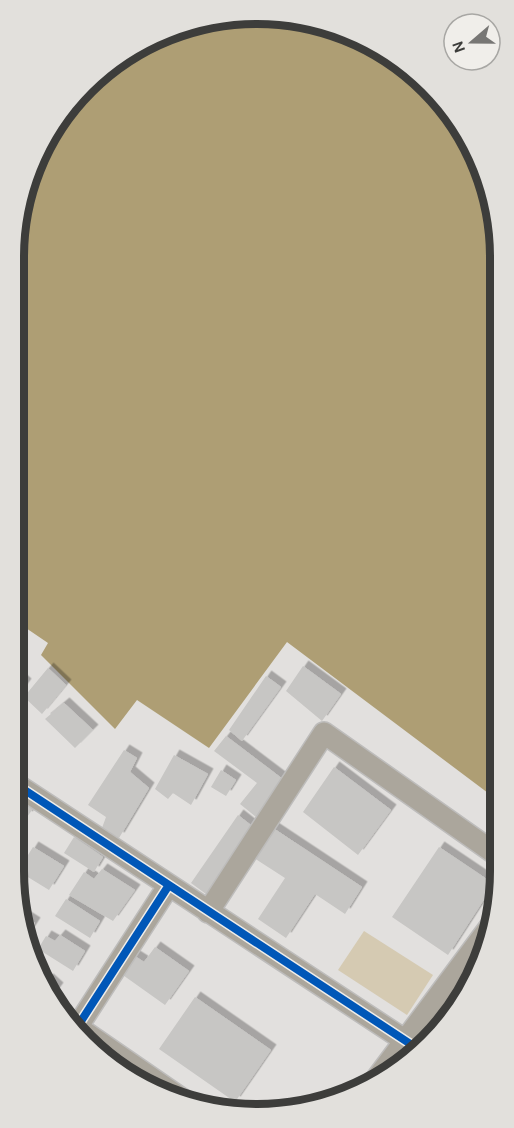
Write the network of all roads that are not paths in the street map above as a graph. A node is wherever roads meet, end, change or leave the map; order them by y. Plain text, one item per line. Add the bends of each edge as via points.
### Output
1 (24, 790) edge
2 (490, 850) edge
3 (169, 885) junction
4 (208, 912) junction
5 (479, 942) edge
6 (80, 1023) edge
7 (411, 1045) edge
8 (108, 1050) edge
9 (149, 1078) edge

1 - 3 street
2 - 4 street via 324,733
3 - 4 street
3 - 6 street
4 - 7 street
5 - 7 street
8 - 9 street

